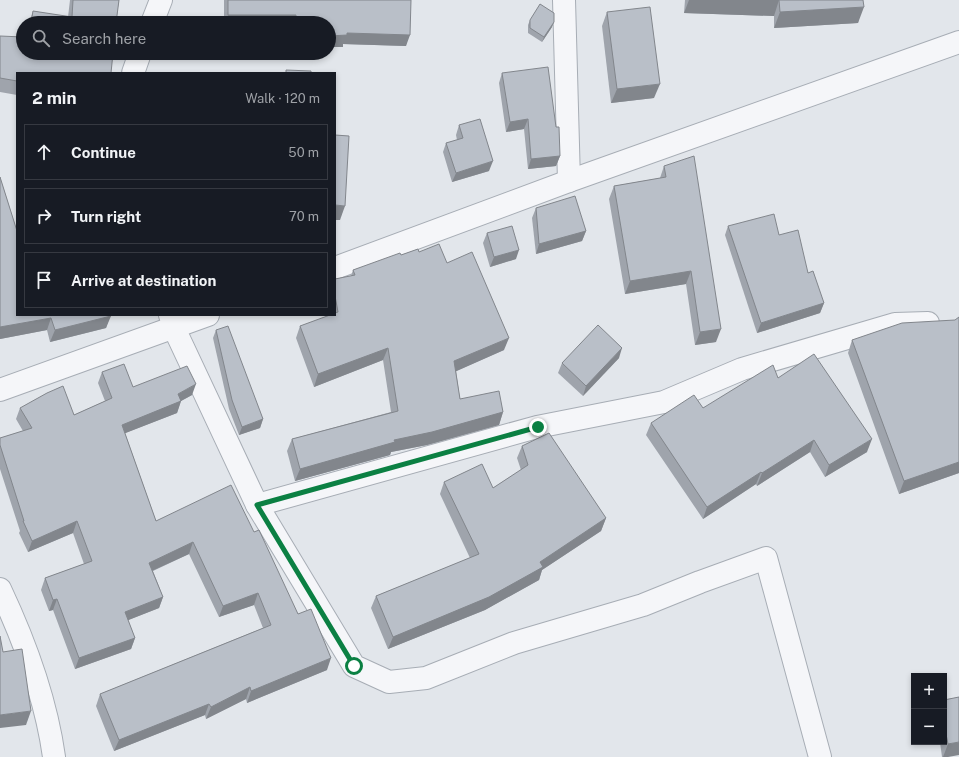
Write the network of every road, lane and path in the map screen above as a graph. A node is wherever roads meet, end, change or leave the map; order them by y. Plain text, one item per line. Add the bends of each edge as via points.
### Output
1 (161, 0) edge
2 (564, 0) edge
3 (155, 16) edge
4 (959, 42) edge
5 (138, 60) edge
6 (133, 72) edge
7 (569, 181) junction
8 (336, 268) edge
9 (203, 316) edge
10 (949, 321) edge
11 (172, 322) edge
12 (0, 390) edge
13 (257, 505) junction
14 (0, 589) edge
15 (54, 757) edge
16 (820, 757) edge

1 - 3 street
2 - 7 street
4 - 7 street
5 - 6 street
7 - 8 street
9 - 11 street
10 - 13 street via 895,324 742,369 664,402 538,427
11 - 12 street
11 - 13 street
13 - 16 street via 354,666 389,682 426,678 514,643 643,605 766,558
14 - 15 street via 20,631 50,725

